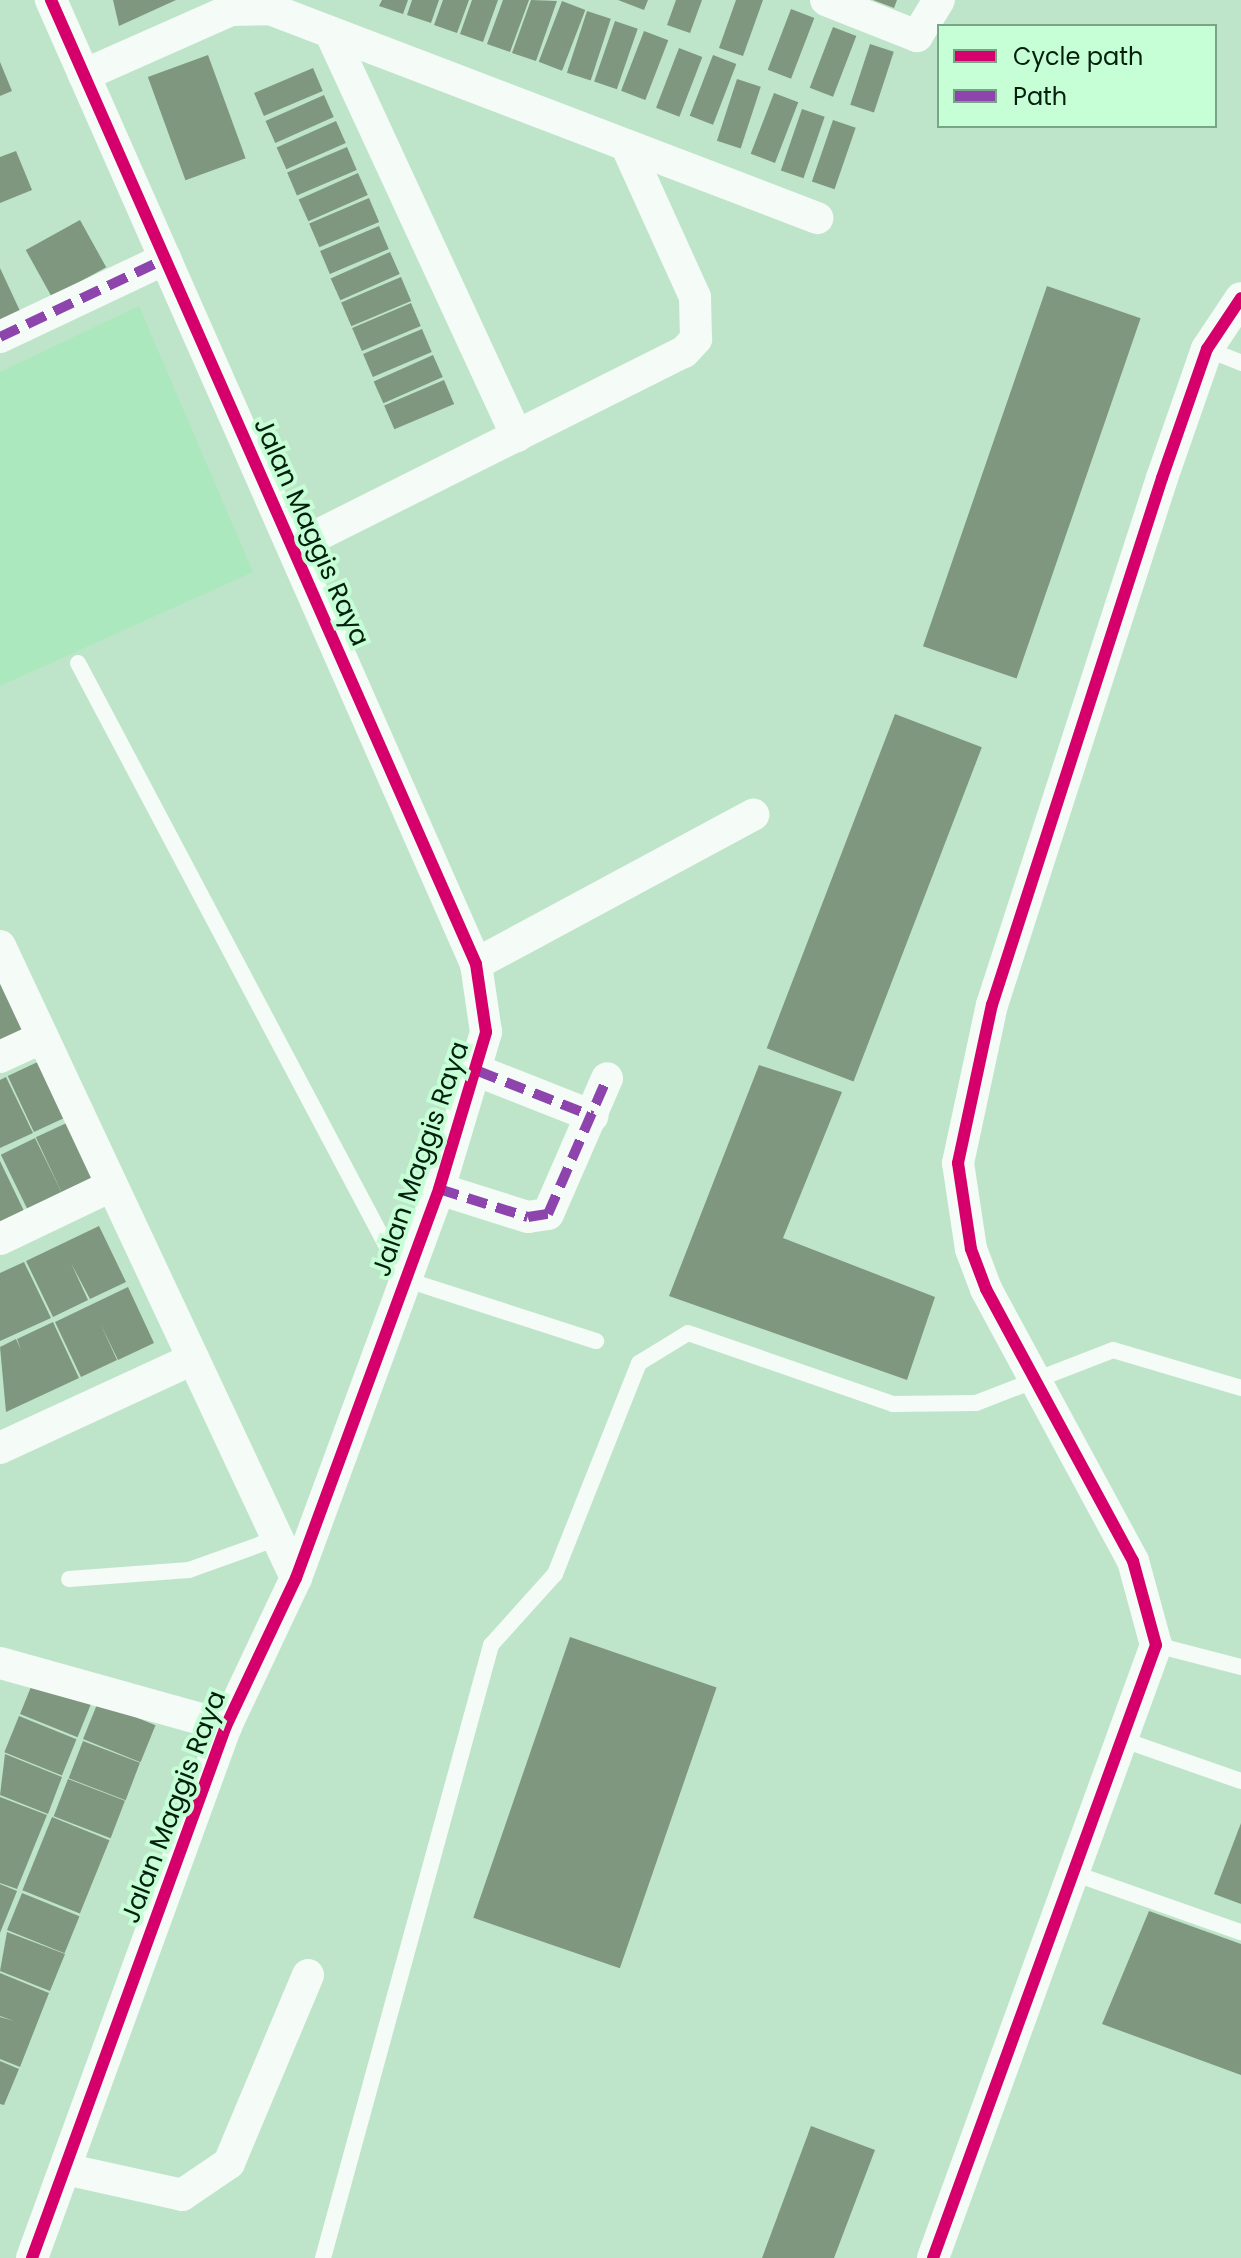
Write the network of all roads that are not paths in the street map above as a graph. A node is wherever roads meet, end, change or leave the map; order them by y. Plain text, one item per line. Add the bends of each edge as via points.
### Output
1 (51, 0) edge
2 (826, 0) edge
3 (939, 0) edge
4 (332, 36) junction
5 (84, 75) junction
6 (628, 149) junction
7 (817, 218) dead end
8 (165, 259) junction
9 (1241, 298) edge
10 (0, 337) edge
11 (1207, 349) junction
12 (1241, 363) edge
13 (517, 436) junction
14 (294, 547) junction
15 (78, 663) dead end
16 (753, 815) dead end
17 (0, 946) edge
18 (476, 964) junction
19 (43, 1037) junction
20 (0, 1057) edge
21 (478, 1071) junction
22 (607, 1078) dead end
23 (592, 1116) junction
24 (111, 1186) junction
25 (439, 1189) junction
26 (0, 1239) edge
27 (404, 1279) junction
28 (596, 1341) dead end
29 (193, 1359) junction
30 (1035, 1380) junction
31 (1241, 1388) edge
32 (0, 1448) edge
33 (278, 1538) junction
34 (296, 1578) junction
35 (69, 1579) dead end
36 (1156, 1645) junction
37 (0, 1663) edge
38 (1241, 1667) edge
39 (226, 1726) junction
40 (1121, 1739) junction
41 (1241, 1781) edge
42 (1073, 1873) junction
43 (1241, 1932) edge
44 (308, 1975) dead end
45 (65, 2169) junction
46 (32, 2258) edge
47 (323, 2258) edge
48 (933, 2258) edge

1 - 5 street, Jalan Maggis Raya
2 - 3 street via 917,36
4 - 5 street via 270,9 231,10
4 - 6 street
4 - 13 street
5 - 8 street, Jalan Maggis Raya
6 - 7 street
6 - 13 street via 695,297 696,339 684,352
8 - 10 street
8 - 14 street, Jalan Maggis Raya
9 - 11 street
11 - 12 lane
11 - 30 street via 992,1005 958,1163 971,1249
13 - 14 street
14 - 18 street, Jalan Maggis Raya
15 - 27 lane
16 - 18 street
17 - 19 street
18 - 21 street, Jalan Maggis Raya via 486,1017
19 - 20 street
19 - 24 street
21 - 23 street
21 - 25 street, Jalan Maggis Raya
22 - 23 street
23 - 25 street via 554,1204 540,1219
24 - 26 street
24 - 29 street
25 - 27 street, Jalan Maggis Raya
27 - 28 lane
27 - 34 street, Jalan Maggis Raya
29 - 32 street
29 - 33 street
30 - 31 lane via 1113,1350
30 - 36 street via 1133,1561
30 - 47 lane via 976,1403 893,1404 688,1333 639,1363 555,1574 491,1645
33 - 34 street
33 - 35 lane via 189,1570
34 - 39 street, Jalan Maggis Raya
36 - 38 lane
36 - 40 street
37 - 39 street
39 - 45 street, Jalan Maggis Raya
40 - 41 lane
40 - 42 street
42 - 43 lane
42 - 48 street
44 - 45 street via 229,2163 182,2195
45 - 46 street, Jalan Maggis Raya

